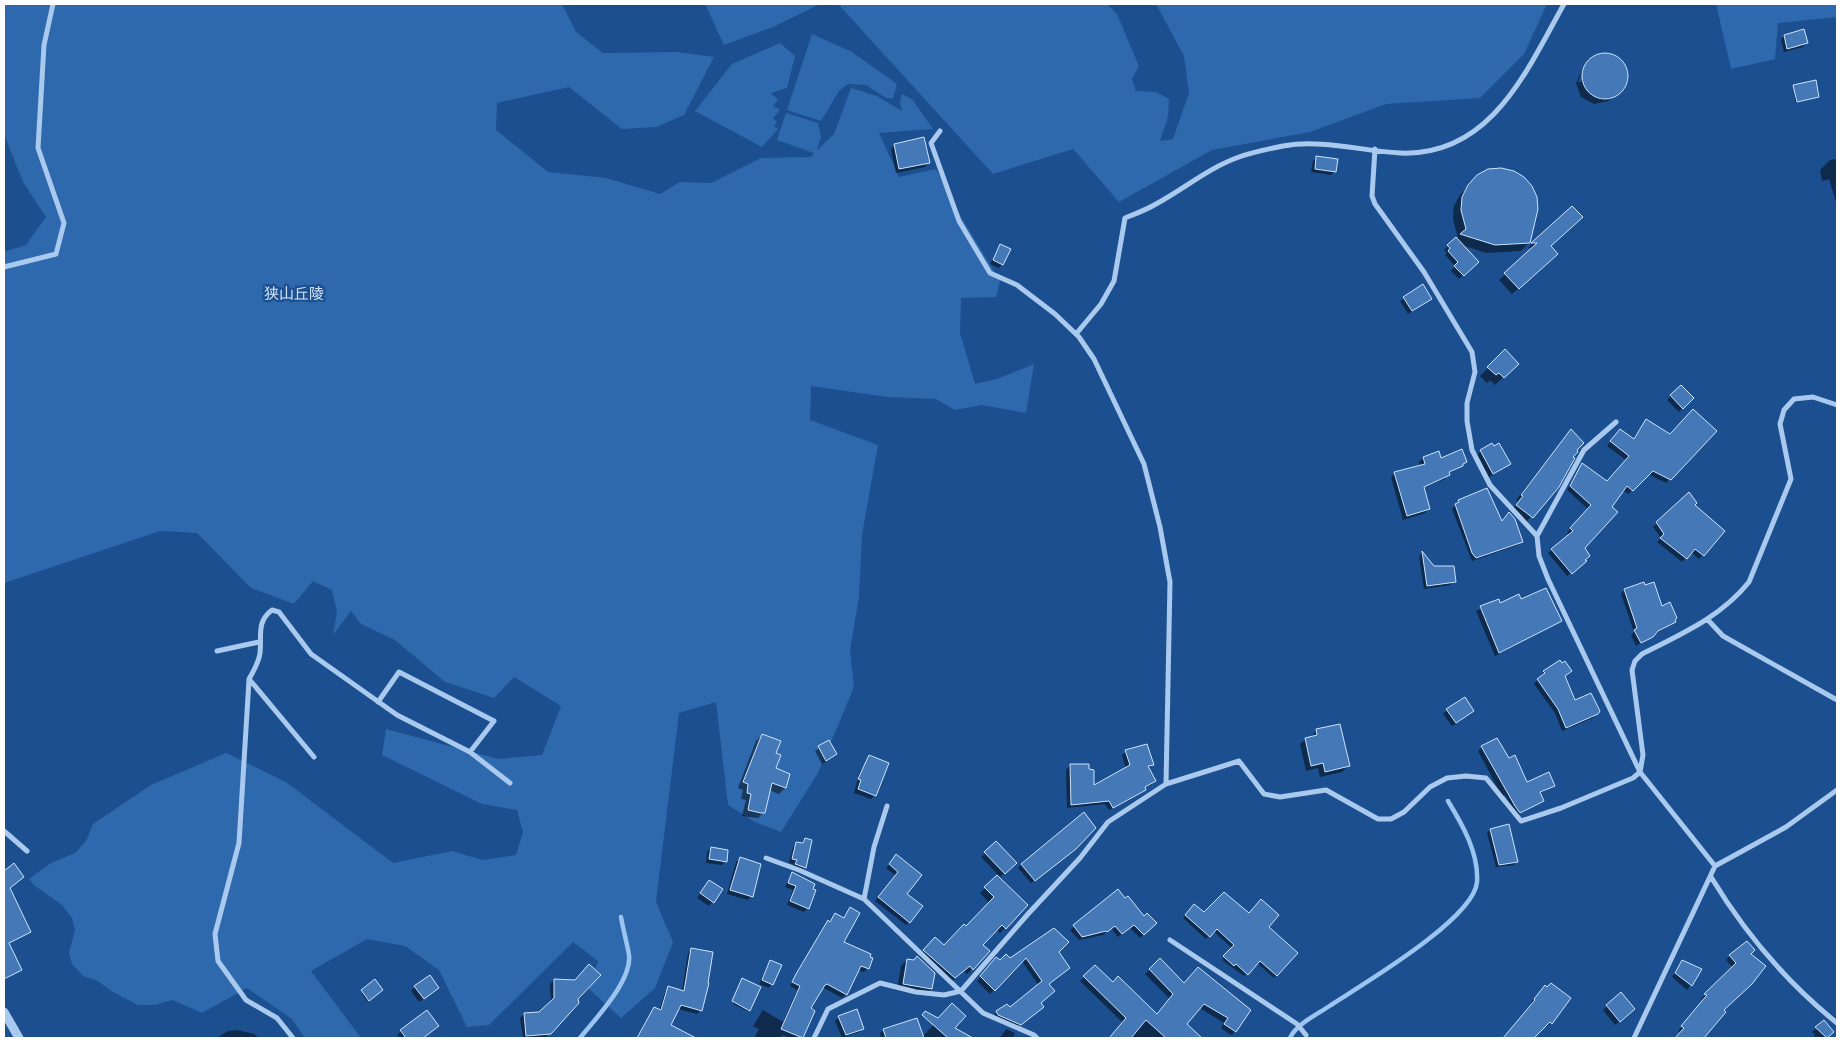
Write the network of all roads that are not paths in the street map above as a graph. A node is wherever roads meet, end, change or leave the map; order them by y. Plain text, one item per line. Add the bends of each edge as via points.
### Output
1 (53, 4) edge
2 (1564, 4) edge
3 (940, 131) dead end
4 (1375, 149) junction
5 (4, 267) edge
6 (1076, 334) junction
7 (1837, 405) edge
8 (1616, 422) dead end
9 (1537, 536) junction
10 (1708, 620) junction
11 (260, 642) junction
12 (216, 651) dead end
13 (249, 679) junction
14 (1837, 700) edge
15 (378, 702) junction
16 (470, 752) junction
17 (314, 757) dead end
18 (1640, 772) junction
19 (510, 783) dead end
20 (1166, 784) junction
21 (1837, 790) edge
22 (887, 806) dead end
23 (4, 831) edge
24 (27, 850) dead end
25 (766, 858) dead end
26 (1715, 866) junction
27 (1711, 877) junction
28 (864, 899) junction
29 (1170, 940) dead end
30 (961, 991) junction
31 (4, 1012) edge
32 (1837, 1024) edge
33 (1306, 1035) dead end
34 (19, 1038) edge
35 (293, 1038) edge
36 (814, 1038) edge
37 (1037, 1038) edge
38 (1634, 1038) edge

1 - 5 street via 44,45 38,148 64,223 56,254
2 - 4 street via 1528,72 1484,125 1458,141 1432,150 1399,153
3 - 6 street via 931,143 959,221 990,272 1017,286
4 - 6 street via 1309,144 1254,152 1222,164 1157,204 1125,218 1114,281 1101,304
4 - 9 street via 1372,196 1375,204 1424,272 1472,352 1475,372 1467,403 1472,450 1490,485
6 - 20 street via 1094,360 1144,464 1160,528 1170,582
7 - 10 street via 1813,397 1794,399 1784,410 1780,424 1791,479 1749,582 1740,594
8 - 9 street via 1584,450
9 - 18 street via 1548,578
10 - 14 street via 1724,636
10 - 18 street via 1634,661 1632,670 1643,754
11 - 12 street
11 - 13 street via 260,655
11 - 15 street via 260,628 265,616 272,610 279,612 311,654
13 - 17 street
13 - 35 street via 239,842 215,934 218,962 246,1000 277,1018
15 - 16 street
15 - 16 street via 399,672 494,721
16 - 19 street
18 - 20 street via 1633,778 1561,808 1521,821 1486,778 1447,778 1430,787 1404,812 1378,819 1326,790 1280,797 1264,794 1239,761
18 - 26 street
20 - 30 street via 1108,822 1080,858
21 - 26 street via 1786,828
22 - 28 street via 874,848
23 - 24 street
25 - 28 street
26 - 27 street
27 - 32 street via 1769,959
27 - 38 street
28 - 30 street
29 - 33 street via 1297,1024
30 - 36 street via 944,995 880,983 828,1009
30 - 37 street via 983,1013
31 - 34 street

